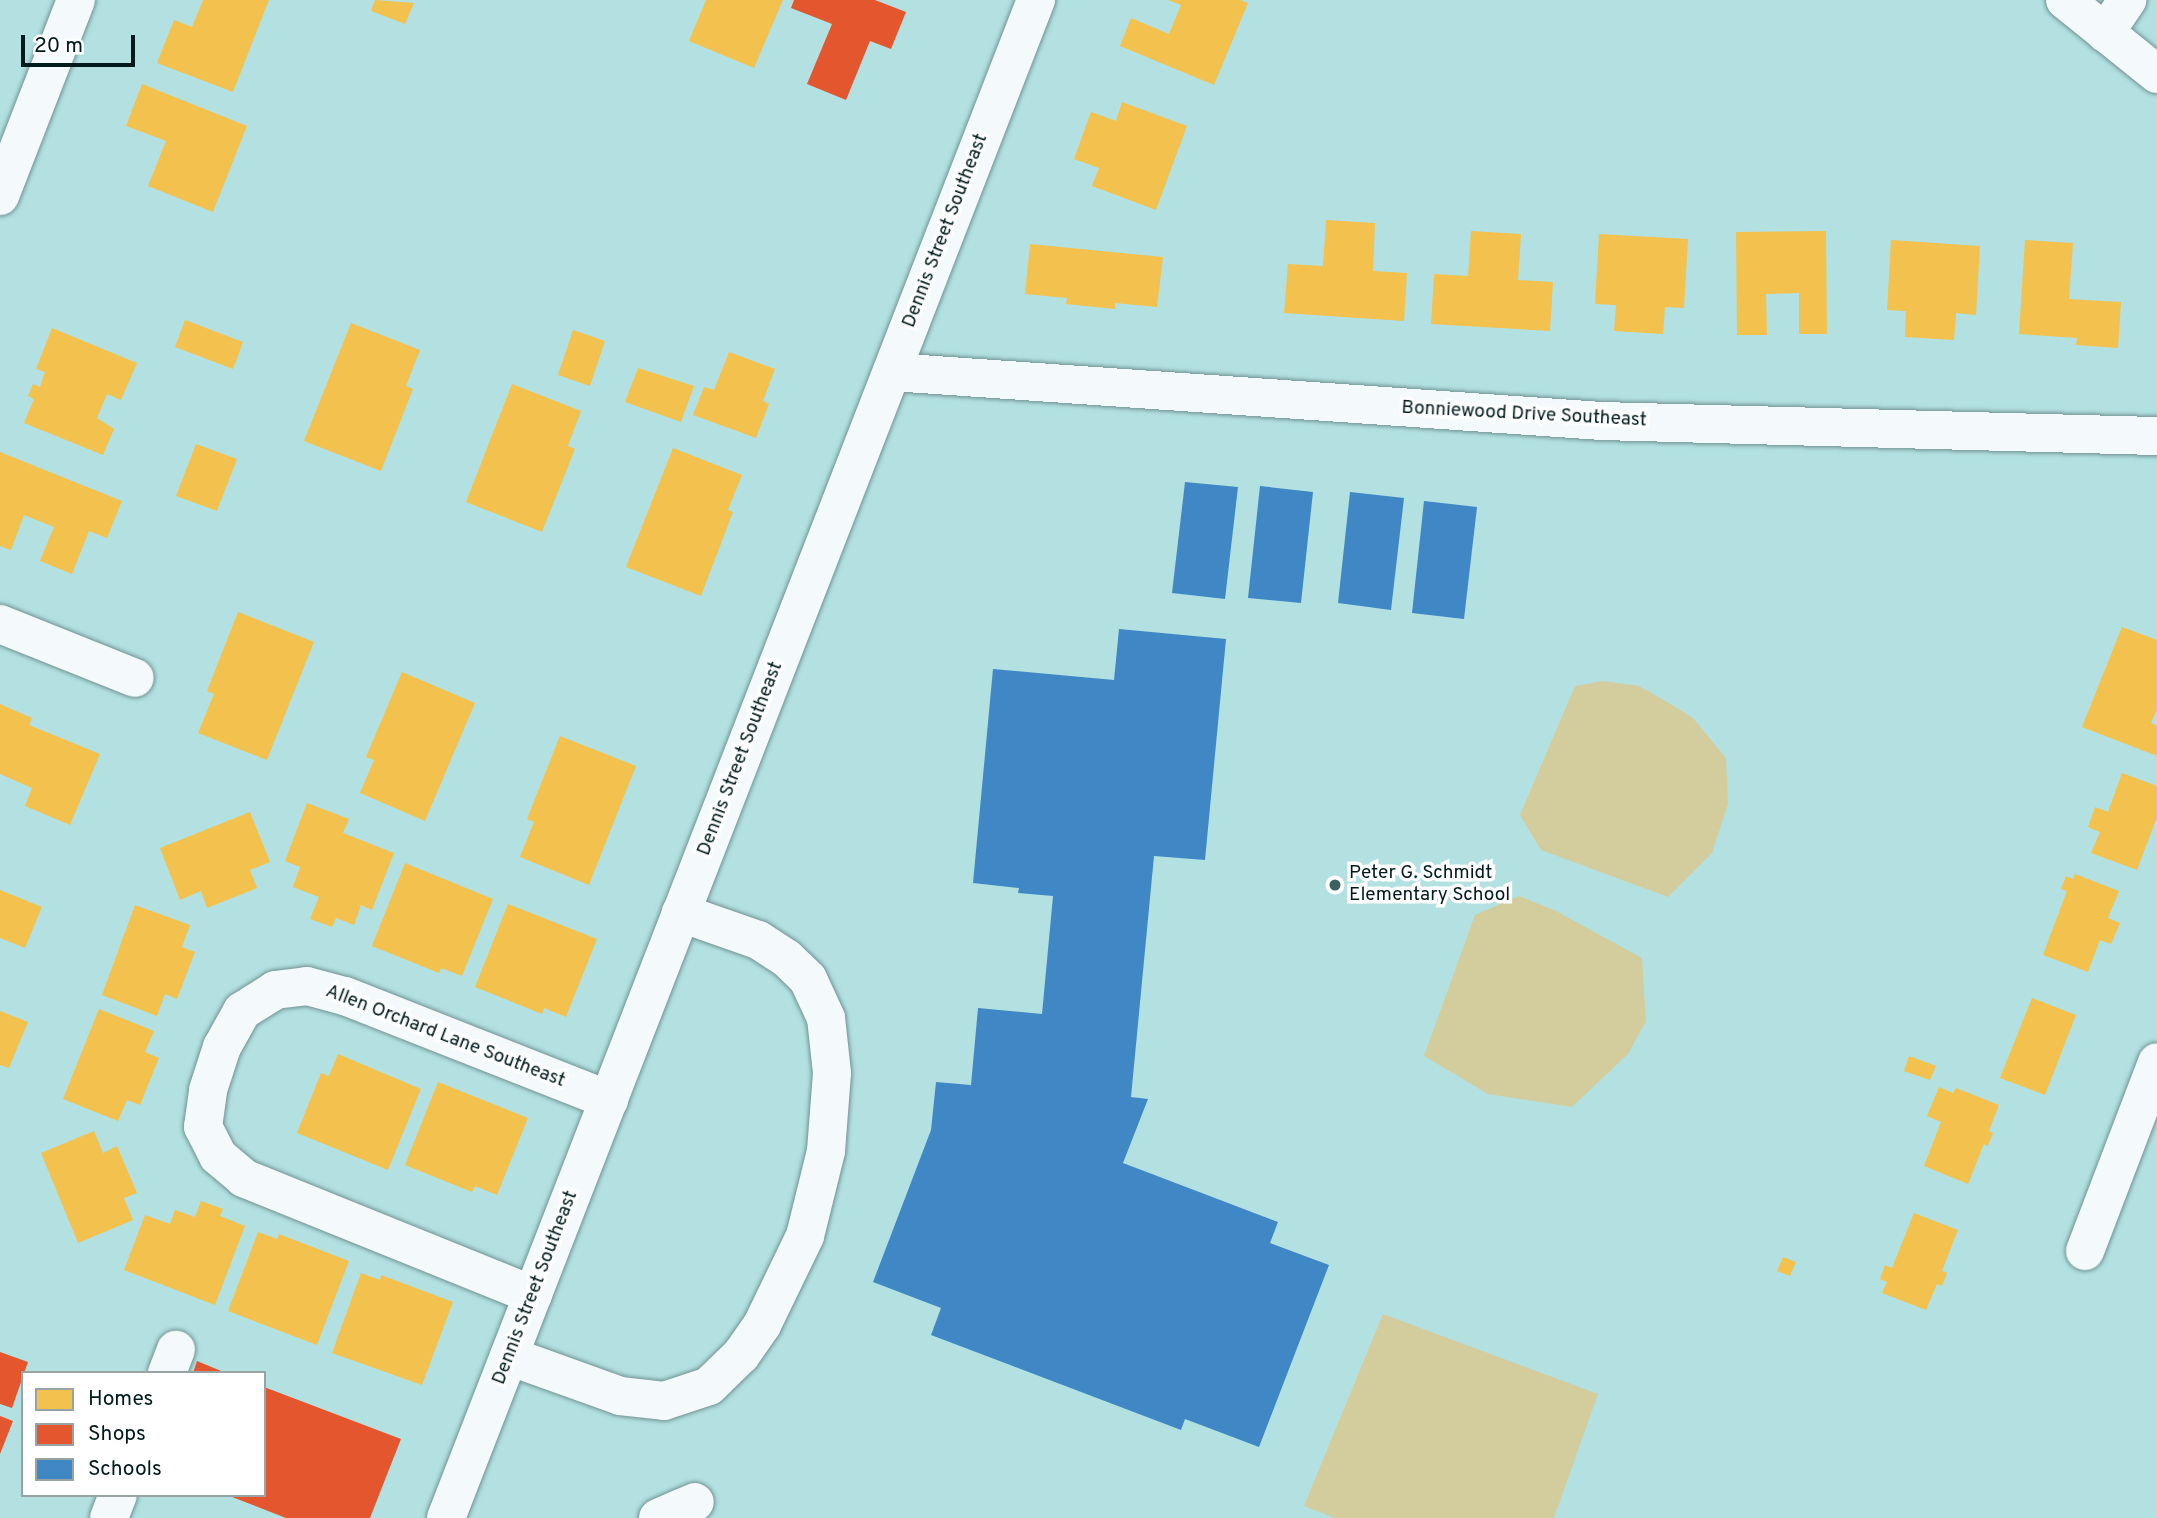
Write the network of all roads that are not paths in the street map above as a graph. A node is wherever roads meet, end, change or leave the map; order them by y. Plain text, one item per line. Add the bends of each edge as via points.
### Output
1 (76, 0) edge
2 (2064, 0) edge
3 (2127, 0) edge
4 (1030, 2) edge
5 (2105, 33) junction
6 (2157, 74) edge
7 (0, 196) edge
8 (892, 372) junction
9 (2157, 436) edge
10 (0, 624) edge
11 (135, 678) dead end
12 (681, 914) junction
13 (2157, 1062) edge
14 (609, 1100) junction
15 (2085, 1251) dead end
16 (533, 1295) junction
17 (509, 1356) junction
18 (117, 1497) edge
19 (695, 1502) dead end
20 (453, 1516) edge
21 (109, 1518) edge
22 (658, 1518) edge

1 - 7 street
2 - 5 street
3 - 5 street
4 - 8 street, Dennis Street Southeast
5 - 6 street
8 - 9 street, Bonniewood Drive Southeast via 1601,421
8 - 12 street, Dennis Street Southeast
10 - 11 street
12 - 14 street, Dennis Street Southeast
12 - 17 street via 758,940 786,958 808,979 826,1018 832,1073 826,1151 805,1236 762,1325 741,1355 709,1386 664,1401 620,1396
13 - 15 street
14 - 16 street, Dennis Street Southeast
14 - 16 street, Allen Orchard Lane Southeast via 345,996 307,986 275,990 242,1011 222,1047 208,1090 203,1127 218,1156 244,1178
16 - 17 street, Dennis Street Southeast
17 - 20 street, Dennis Street Southeast
18 - 21 street
19 - 22 street

